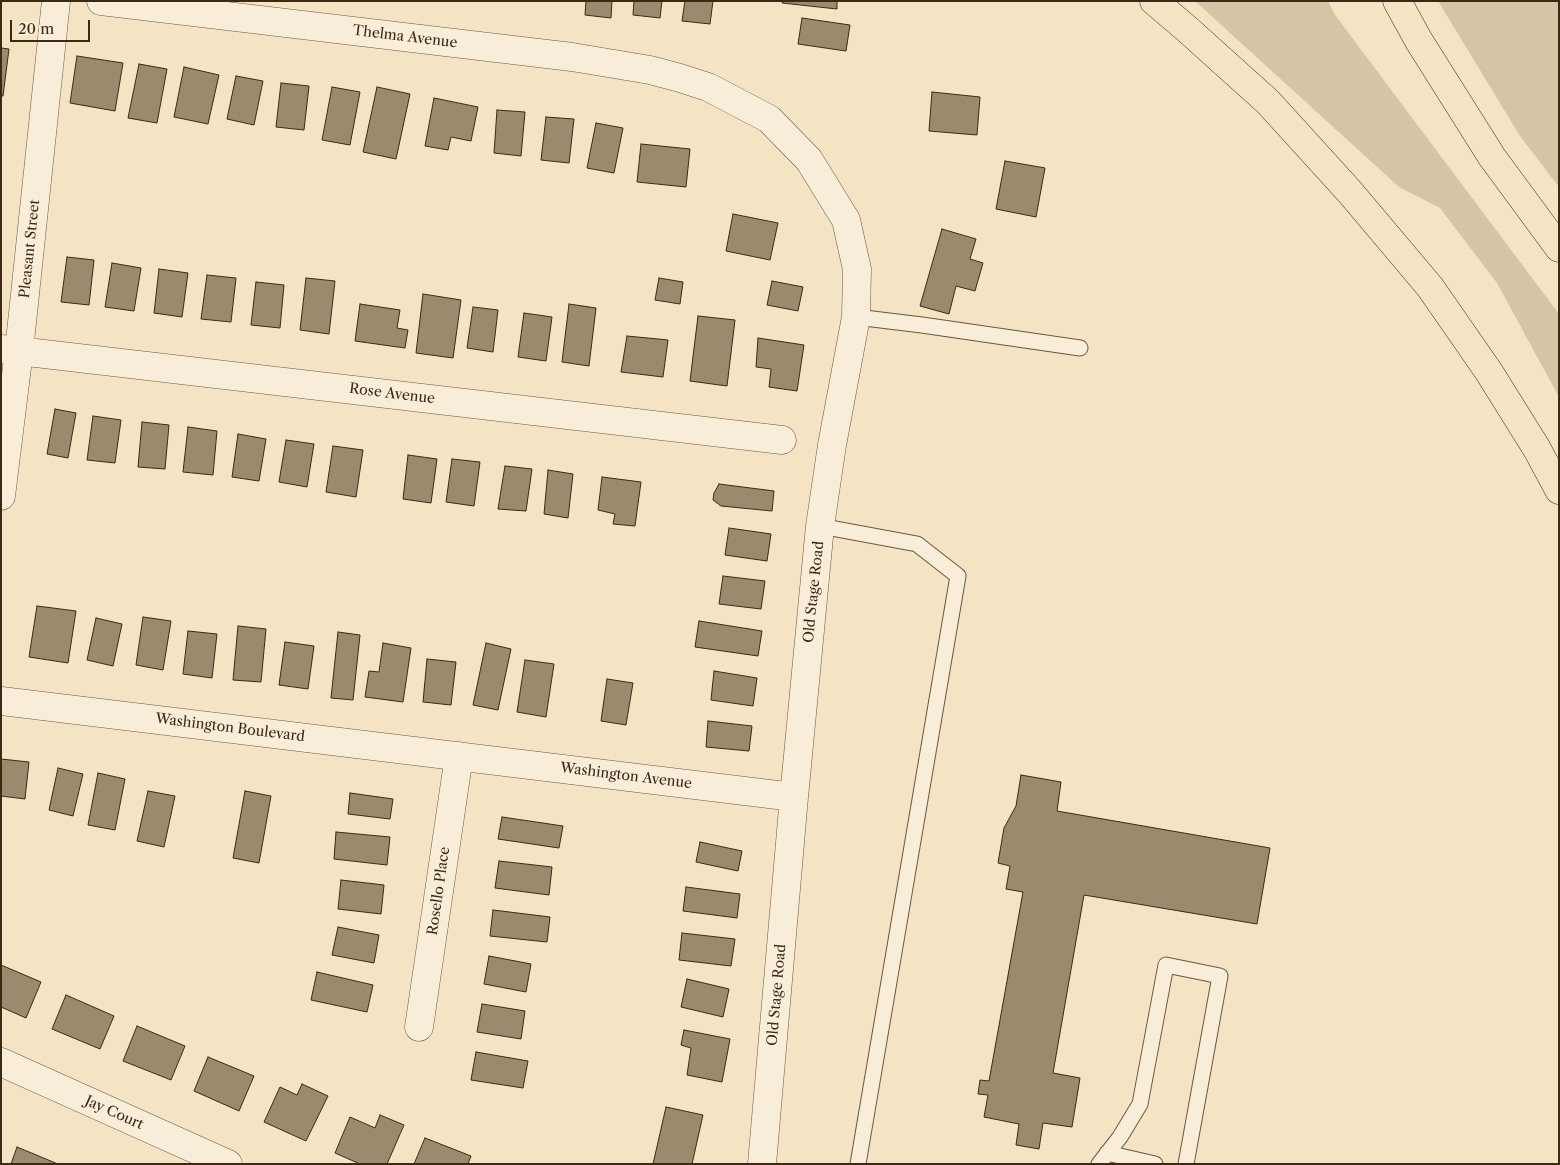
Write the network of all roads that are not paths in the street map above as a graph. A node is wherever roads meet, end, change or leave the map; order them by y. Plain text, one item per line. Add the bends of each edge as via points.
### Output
1 (56, 1) edge
2 (101, 1) edge
3 (1154, 1) edge
4 (1397, 1) edge
5 (708, 86) joint
6 (1559, 248) edge
7 (856, 317) junction
8 (1080, 348) dead end
9 (10, 350) edge
10 (782, 440) dead end
11 (1559, 490) edge
12 (1, 496) edge
13 (820, 526) junction
14 (1, 701) edge
15 (459, 756) junction
16 (794, 797) junction
17 (419, 1027) dead end
18 (1, 1062) edge
19 (1103, 1159) edge
20 (228, 1164) edge
21 (762, 1164) edge
22 (858, 1164) edge
23 (1155, 1164) edge
24 (1186, 1164) edge

1 - 9 street, Pleasant Street
2 - 5 street, Thelma Avenue via 572,57 650,70
3 - 11 highway via 1268,102 1430,287 1489,372
4 - 6 highway via 1419,42 1492,157
5 - 7 street, Old Stage Road via 769,120 809,160 846,220 857,269
7 - 8 lane
7 - 13 street, Old Stage Road
9 - 10 street, Rose Avenue
9 - 12 street, Pleasant Street
13 - 16 street, Old Stage Road
13 - 22 lane via 918,544 958,576
14 - 15 street, Washington Boulevard
15 - 16 street, Washington Avenue
15 - 17 street, Rosello Place
16 - 21 street, Old Stage Road
18 - 20 street, Jay Court
19 - 23 lane
19 - 24 lane via 1140,1104 1166,965 1220,976

